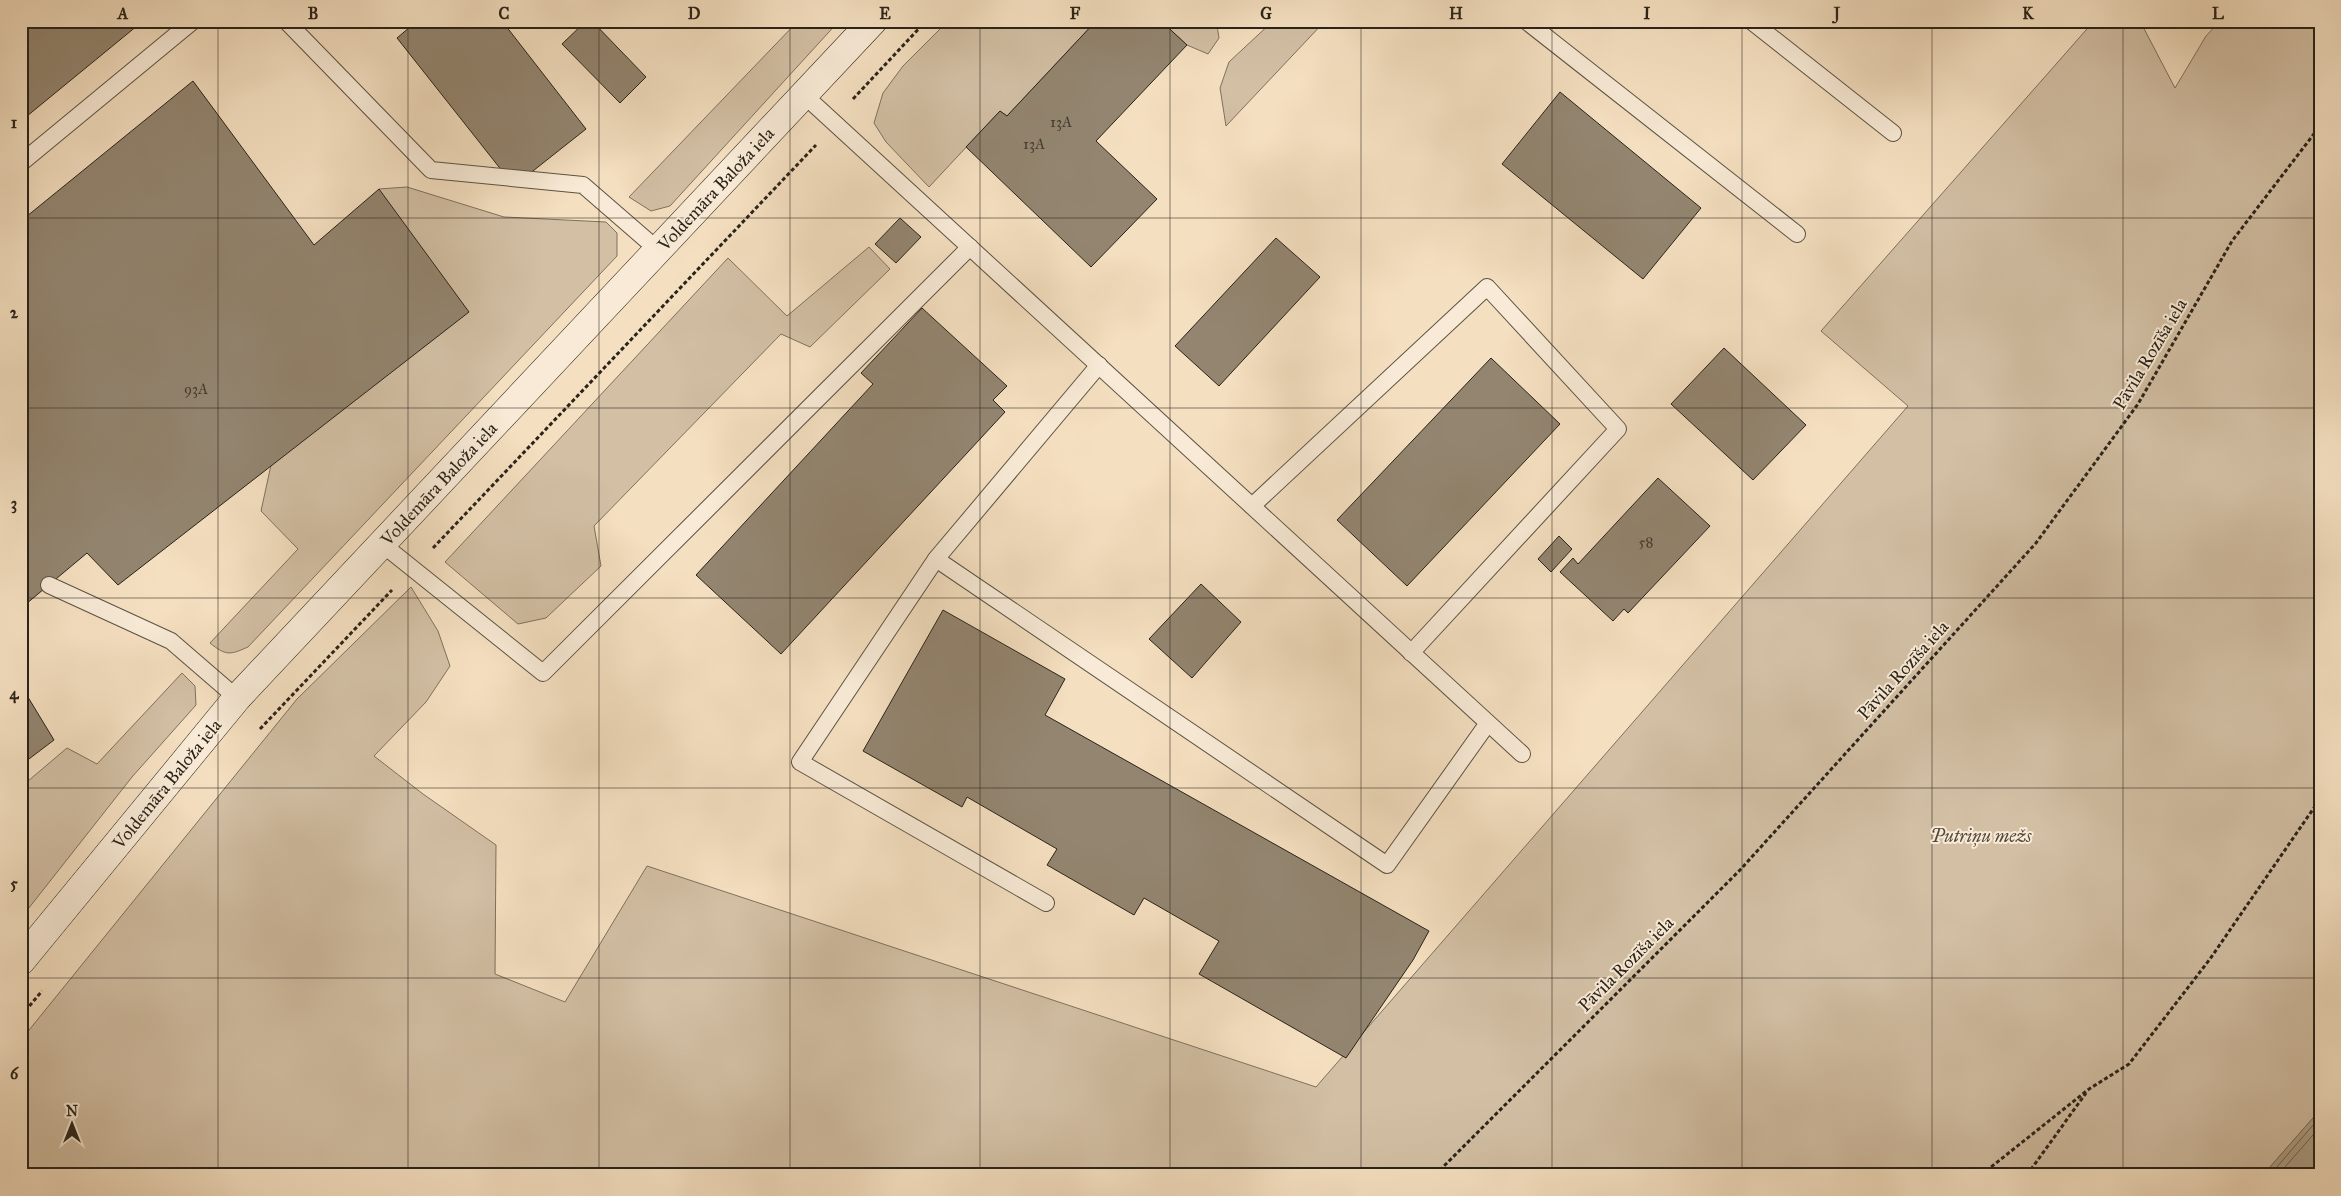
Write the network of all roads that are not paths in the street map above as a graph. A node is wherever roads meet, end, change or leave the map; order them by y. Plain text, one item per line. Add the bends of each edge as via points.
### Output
1 (193, 21) edge
2 (286, 21) edge
3 (873, 21) edge
4 (1526, 21) edge
5 (1751, 21) edge
6 (804, 94) junction
7 (1893, 133) dead end
8 (21, 163) edge
9 (1797, 234) dead end
10 (970, 247) junction
11 (658, 250) junction
12 (1099, 365) junction
13 (1252, 506) junction
14 (382, 544) junction
15 (936, 559) junction
16 (49, 584) dead end
17 (1411, 653) junction
18 (237, 698) junction
19 (1488, 723) junction
20 (1522, 754) dead end
21 (1046, 903) dead end
22 (21, 961) edge

1 - 8 lane
2 - 11 lane via 431,170 583,184
3 - 6 main road, Voldemāra Baloža iela
4 - 9 lane
5 - 7 lane
6 - 10 lane
6 - 11 main road, Voldemāra Baloža iela
10 - 12 lane
10 - 14 lane via 543,672
11 - 14 main road, Voldemāra Baloža iela
12 - 13 lane
12 - 15 lane
13 - 17 lane
13 - 17 lane via 1487,287 1618,429
14 - 18 main road, Voldemāra Baloža iela
15 - 19 lane via 1387,865
15 - 21 lane via 800,762
16 - 18 lane via 171,641
17 - 19 lane
18 - 22 main road, Voldemāra Baloža iela
19 - 20 lane

